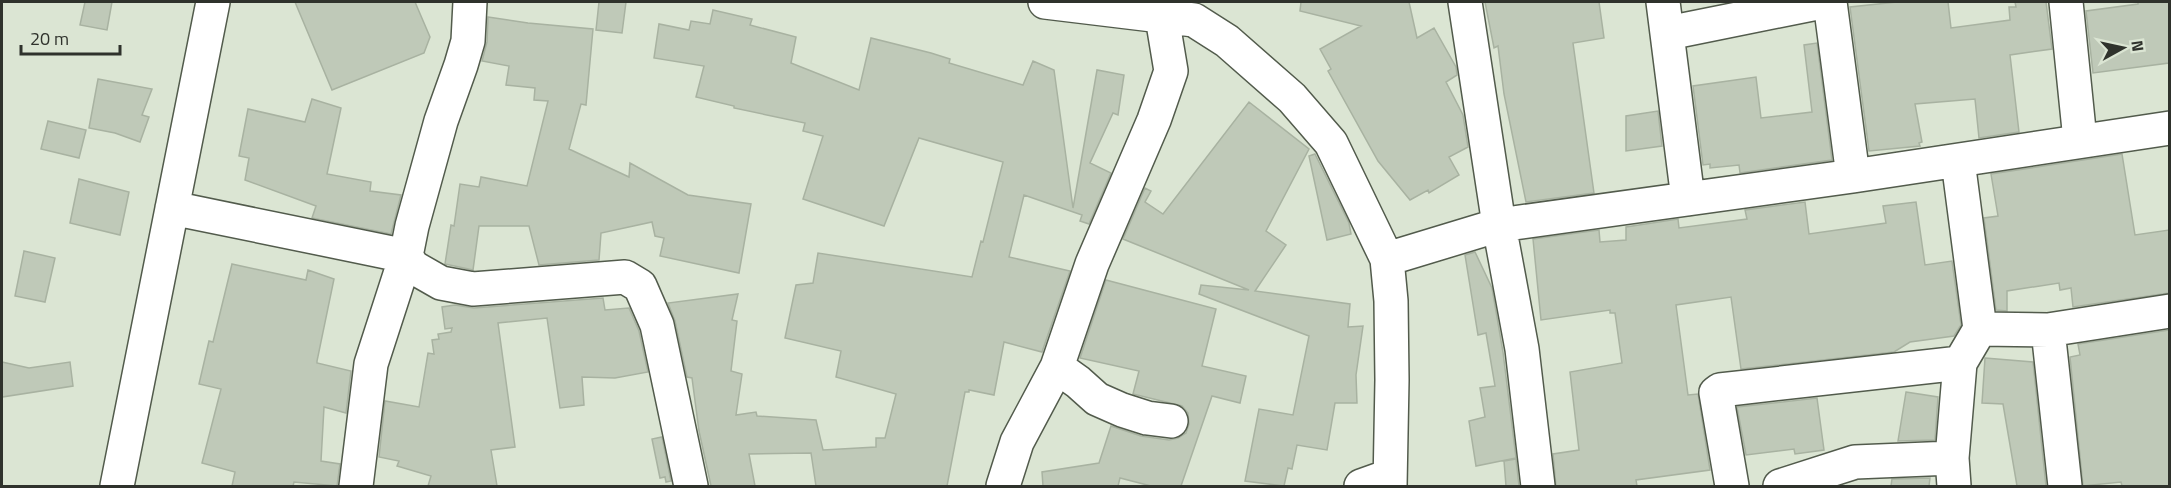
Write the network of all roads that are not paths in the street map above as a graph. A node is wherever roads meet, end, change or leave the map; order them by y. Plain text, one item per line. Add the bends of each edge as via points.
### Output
1 (213, 2) edge
2 (470, 2) edge
3 (1045, 2) edge
4 (1465, 2) edge
5 (1822, 2) edge
6 (1830, 2) edge
7 (2067, 2) edge
8 (1184, 13) edge
9 (1666, 17) edge
10 (2169, 128) edge
11 (2080, 140) junction
12 (1958, 161) junction
13 (1853, 176) junction
14 (1688, 199) junction
15 (172, 208) junction
16 (1499, 225) junction
17 (406, 256) junction
18 (1386, 259) junction
19 (2169, 311) edge
20 (1980, 329) junction
21 (2048, 330) junction
22 (1960, 363) junction
23 (1057, 367) junction
24 (1171, 421) dead end
25 (1953, 472) edge
26 (1857, 474) edge
27 (1380, 483) edge
28 (117, 486) edge
29 (356, 486) edge
30 (691, 486) edge
31 (1003, 486) edge
32 (1538, 486) edge
33 (1732, 486) edge
34 (1780, 486) edge
35 (2065, 486) edge

1 - 15 street
2 - 17 street via 468,41 438,131
3 - 8 street
4 - 16 street
5 - 9 street
6 - 13 street
7 - 11 street
8 - 18 street via 1227,41 1292,98 1331,143
8 - 23 street via 1171,71 1154,120 1092,264
9 - 14 street
10 - 11 street
11 - 12 street
12 - 13 street
12 - 20 street
13 - 14 street
14 - 16 street
15 - 17 street
15 - 28 street
16 - 18 street
16 - 32 street via 1522,349
17 - 29 street via 371,364
17 - 30 street via 413,267 441,283 473,289 626,277 640,286 657,325
18 - 27 street via 1392,380
19 - 21 street
20 - 21 street
20 - 22 street
21 - 35 street
22 - 25 street
22 - 33 street via 1720,390 1716,393
23 - 24 street via 1097,399 1122,410
23 - 31 street via 1017,442
25 - 26 street
26 - 34 street

